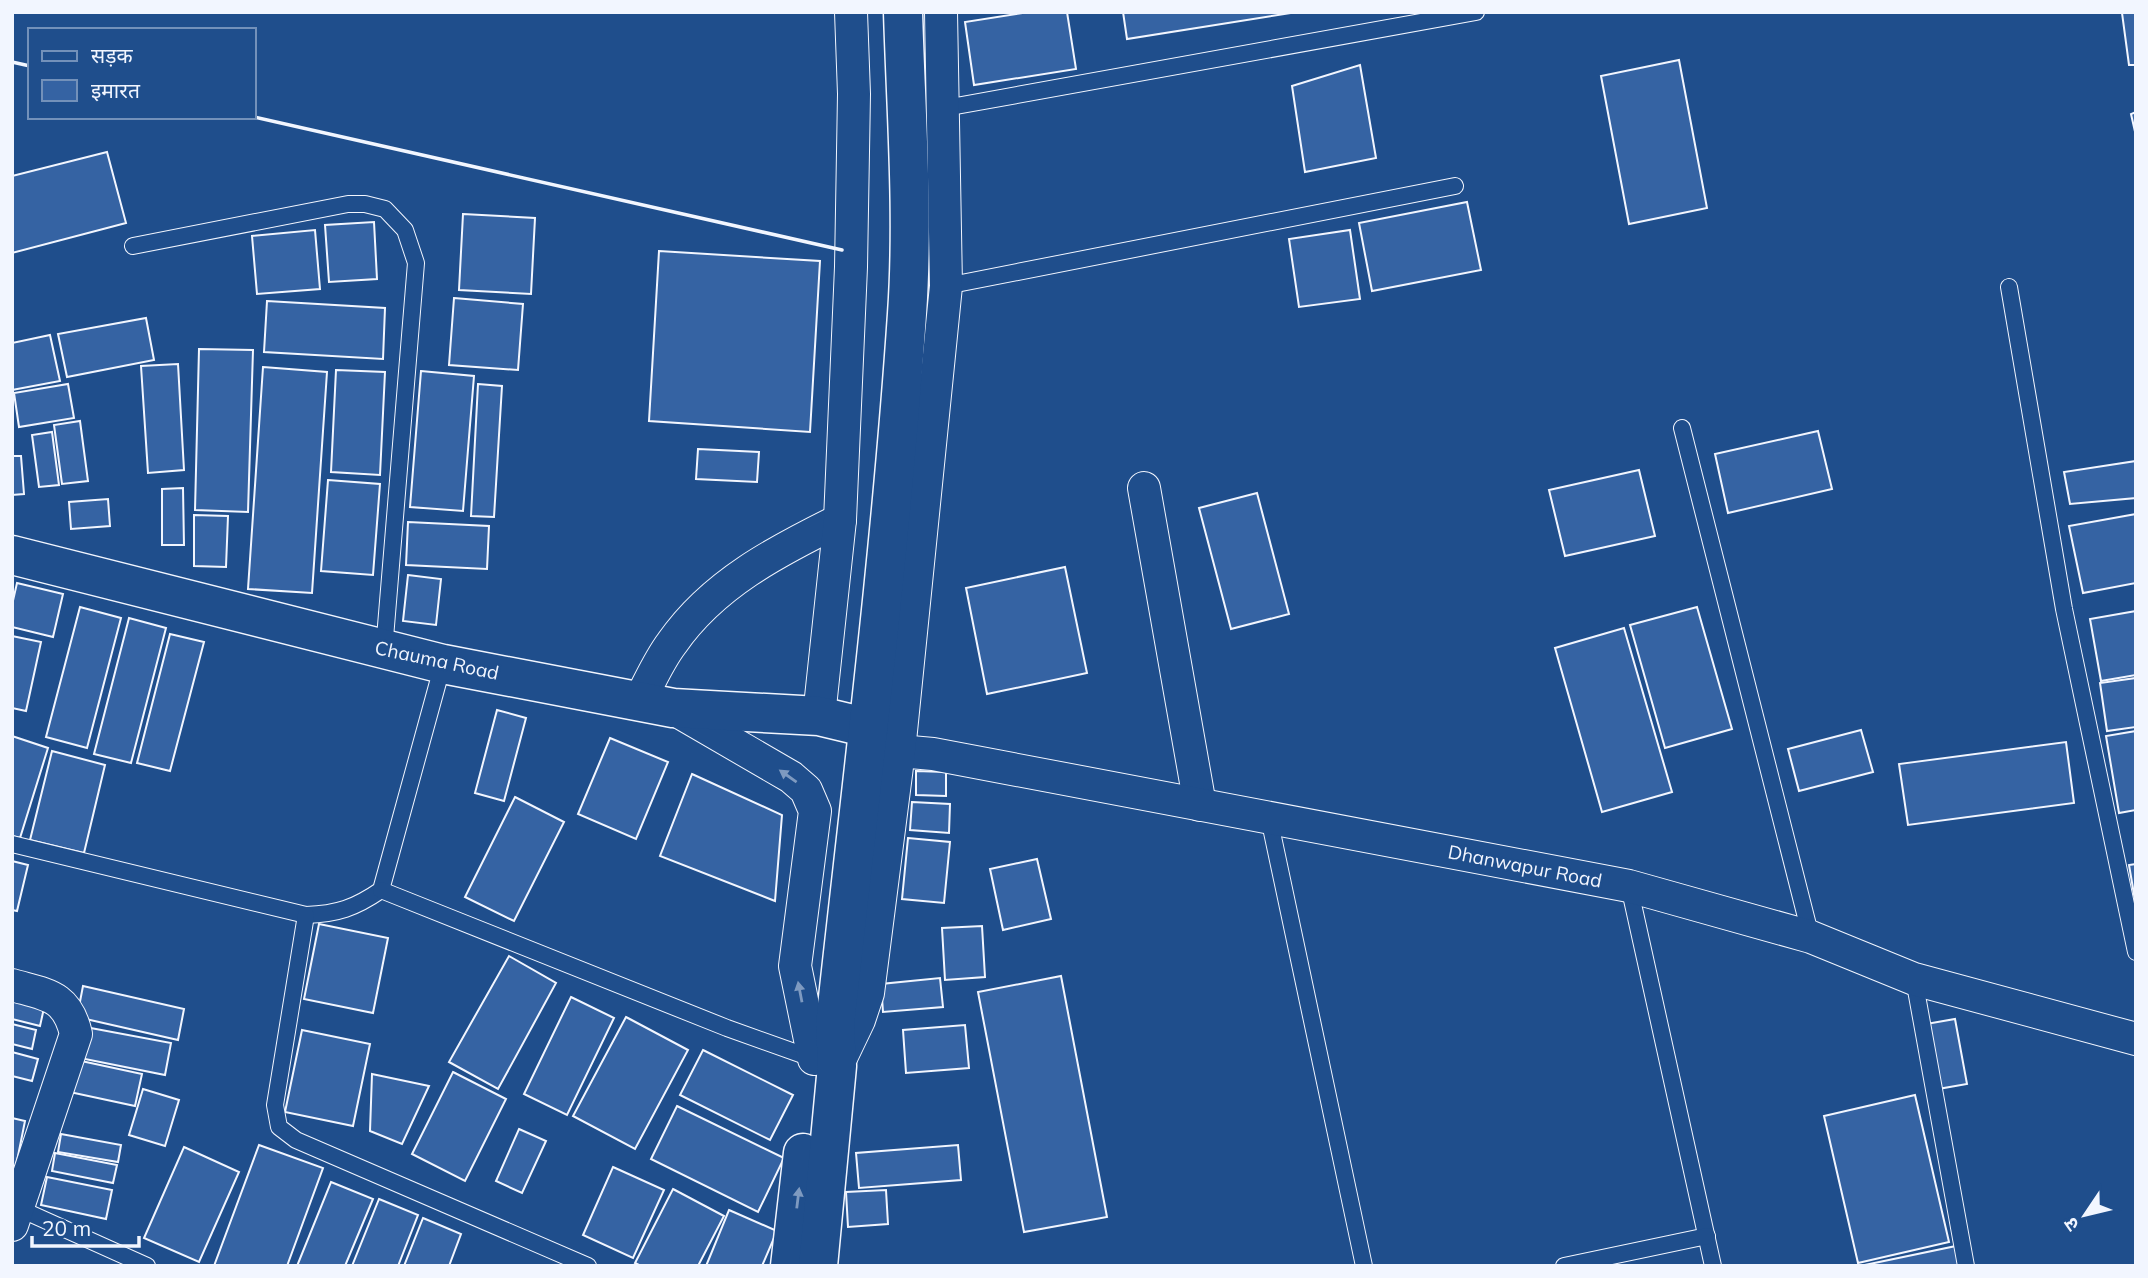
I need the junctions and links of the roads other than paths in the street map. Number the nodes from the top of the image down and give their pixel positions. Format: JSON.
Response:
{"nodes":[{"id":1,"x":851,"y":12,"type":"edge"},
{"id":2,"x":903,"y":12,"type":"edge"},
{"id":3,"x":941,"y":12,"type":"edge"},
{"id":4,"x":1476,"y":12,"type":"edge"},
{"id":5,"x":945,"y":108,"type":"junction"},
{"id":6,"x":1455,"y":186,"type":"dead end"},
{"id":7,"x":132,"y":246,"type":"dead end"},
{"id":8,"x":946,"y":286,"type":"junction"},
{"id":9,"x":2009,"y":287,"type":"dead end"},
{"id":10,"x":1682,"y":429,"type":"dead end"},
{"id":11,"x":1144,"y":488,"type":"dead end"},
{"id":12,"x":840,"y":520,"type":"junction"},
{"id":13,"x":12,"y":555,"type":"edge"},
{"id":14,"x":384,"y":650,"type":"junction"},
{"id":15,"x":443,"y":664,"type":"junction"},
{"id":16,"x":657,"y":704,"type":"junction"},
{"id":17,"x":819,"y":716,"type":"junction"},
{"id":18,"x":869,"y":728,"type":"junction"},
{"id":19,"x":899,"y":751,"type":"junction"},
{"id":20,"x":1200,"y":805,"type":"junction"},
{"id":21,"x":1269,"y":818,"type":"junction"},
{"id":22,"x":12,"y":844,"type":"edge"},
{"id":23,"x":1629,"y":886,"type":"junction"},
{"id":24,"x":381,"y":890,"type":"junction"},
{"id":25,"x":306,"y":915,"type":"junction"},
{"id":26,"x":1811,"y":937,"type":"junction"},
{"id":27,"x":2136,"y":952,"type":"edge"},
{"id":28,"x":1914,"y":979,"type":"junction"},
{"id":29,"x":12,"y":985,"type":"edge"},
{"id":30,"x":2136,"y":1039,"type":"edge"},
{"id":31,"x":828,"y":1053,"type":"junction"},
{"id":32,"x":15,"y":1217,"type":"edge"},
{"id":33,"x":1707,"y":1236,"type":"junction"},
{"id":34,"x":147,"y":1266,"type":"edge"},
{"id":35,"x":588,"y":1266,"type":"edge"},
{"id":36,"x":790,"y":1266,"type":"edge"},
{"id":37,"x":818,"y":1266,"type":"edge"},
{"id":38,"x":1364,"y":1266,"type":"edge"},
{"id":39,"x":1564,"y":1266,"type":"edge"},
{"id":40,"x":1713,"y":1266,"type":"edge"},
{"id":41,"x":1966,"y":1266,"type":"edge"}],
"edges":[{"from":1,"to":12,"type":"street"},
{"from":2,"to":18,"type":"street"},
{"from":3,"to":5,"type":"street"},
{"from":4,"to":5,"type":"lane"},
{"from":5,"to":8,"type":"street"},
{"from":6,"to":8,"type":"lane"},
{"from":7,"to":14,"type":"lane"},
{"from":8,"to":19,"type":"street"},
{"from":9,"to":27,"type":"lane"},
{"from":10,"to":26,"type":"lane"},
{"from":11,"to":20,"type":"street"},
{"from":12,"to":16,"type":"street"},
{"from":12,"to":17,"type":"street"},
{"from":13,"to":14,"type":"street","name":"Chauma Road"},
{"from":14,"to":15,"type":"street","name":"Chauma Road"},
{"from":15,"to":16,"type":"street","name":"Chauma Road"},
{"from":15,"to":24,"type":"lane"},
{"from":16,"to":17,"type":"street","name":"Chauma Road"},
{"from":31,"to":16,"type":"street","one_way":true},
{"from":17,"to":18,"type":"street","name":"Chauma Road"},
{"from":18,"to":31,"type":"street"},
{"from":19,"to":20,"type":"street","name":"Dhanwapur Road"},
{"from":19,"to":31,"type":"street"},
{"from":20,"to":21,"type":"street","name":"Dhanwapur Road"},
{"from":21,"to":23,"type":"street","name":"Dhanwapur Road"},
{"from":21,"to":38,"type":"lane"},
{"from":22,"to":25,"type":"lane"},
{"from":23,"to":26,"type":"street","name":"Dhanwapur Road"},
{"from":23,"to":33,"type":"lane"},
{"from":24,"to":25,"type":"lane"},
{"from":24,"to":31,"type":"lane"},
{"from":25,"to":35,"type":"lane"},
{"from":26,"to":28,"type":"street","name":"Dhanwapur Road"},
{"from":28,"to":30,"type":"street","name":"Dhanwapur Road"},
{"from":28,"to":41,"type":"lane"},
{"from":29,"to":32,"type":"street"},
{"from":36,"to":31,"type":"street","one_way":true},
{"from":31,"to":37,"type":"street"},
{"from":32,"to":34,"type":"lane"},
{"from":33,"to":39,"type":"lane"},
{"from":33,"to":40,"type":"lane"}]}
